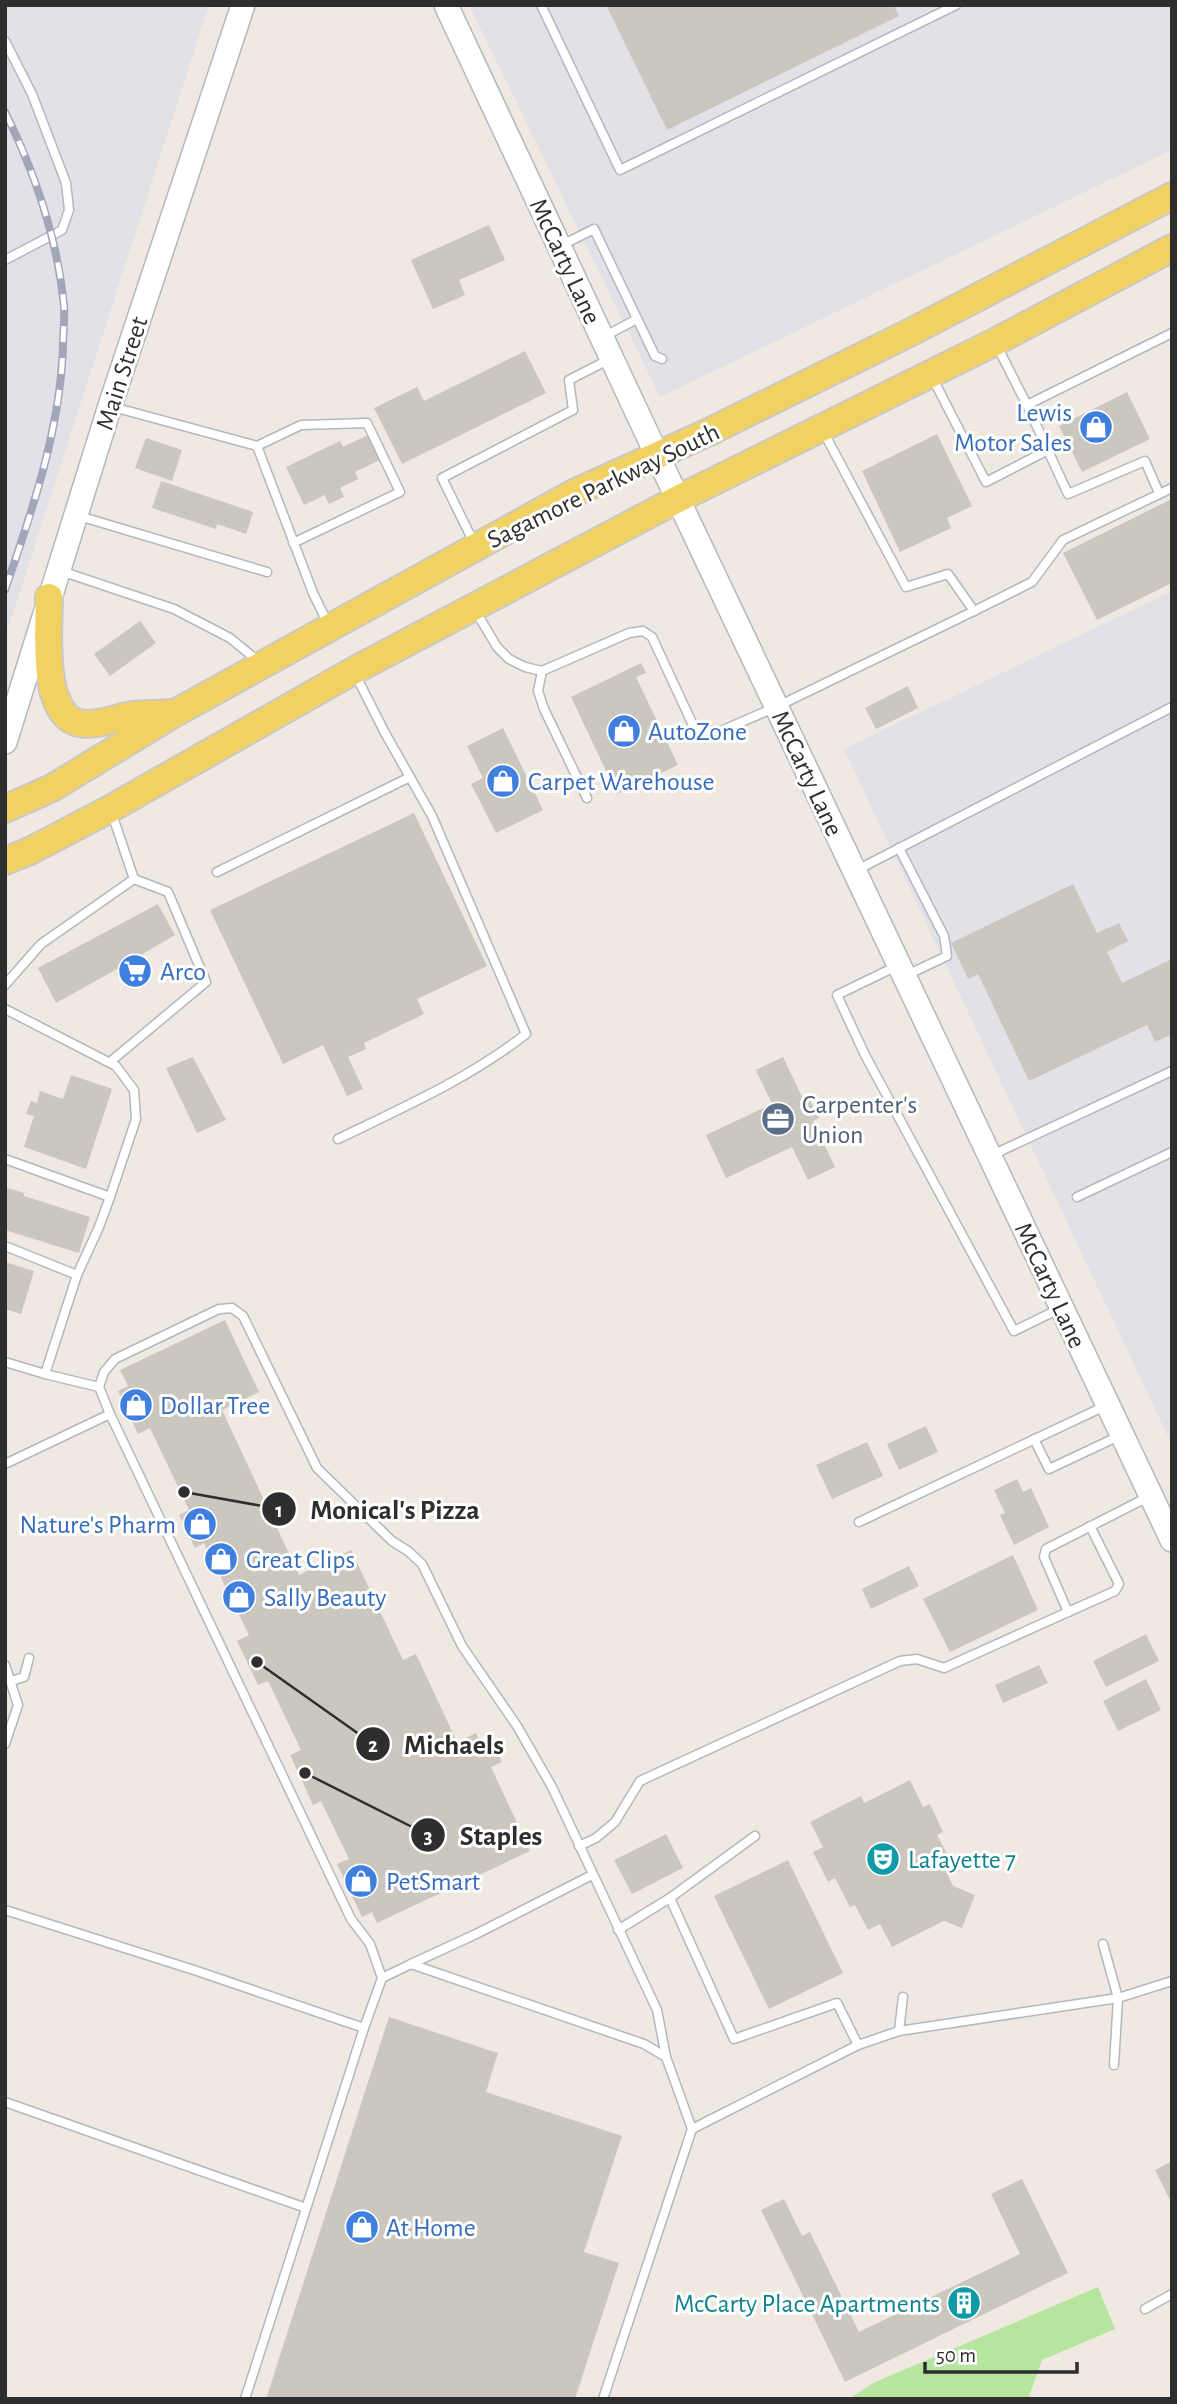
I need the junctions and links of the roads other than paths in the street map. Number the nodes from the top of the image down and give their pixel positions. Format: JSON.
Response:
{"nodes":[{"id":1,"x":243,"y":5,"type":"edge"},
{"id":2,"x":446,"y":5,"type":"edge"},
{"id":3,"x":541,"y":5,"type":"edge"},
{"id":4,"x":956,"y":5,"type":"edge"},
{"id":5,"x":5,"y":41,"type":"edge"},
{"id":6,"x":1172,"y":196,"type":"edge"},
{"id":7,"x":559,"y":247,"type":"junction"},
{"id":8,"x":1171,"y":250,"type":"edge"},
{"id":9,"x":5,"y":260,"type":"edge"},
{"id":10,"x":637,"y":319,"type":"junction"},
{"id":11,"x":1172,"y":333,"type":"edge"},
{"id":12,"x":995,"y":342,"type":"junction"},
{"id":13,"x":607,"y":348,"type":"junction"},
{"id":14,"x":662,"y":359,"type":"dead end"},
{"id":15,"x":931,"y":374,"type":"junction"},
{"id":16,"x":1027,"y":405,"type":"junction"},
{"id":17,"x":110,"y":406,"type":"junction"},
{"id":18,"x":821,"y":428,"type":"junction"},
{"id":19,"x":257,"y":446,"type":"junction"},
{"id":20,"x":1048,"y":450,"type":"junction"},
{"id":21,"x":657,"y":455,"type":"junction"},
{"id":22,"x":1172,"y":488,"type":"edge"},
{"id":23,"x":1159,"y":493,"type":"junction"},
{"id":24,"x":678,"y":499,"type":"junction"},
{"id":25,"x":76,"y":515,"type":"junction"},
{"id":26,"x":293,"y":542,"type":"junction"},
{"id":27,"x":477,"y":547,"type":"junction"},
{"id":28,"x":58,"y":570,"type":"junction"},
{"id":29,"x":267,"y":572,"type":"dead end"},
{"id":30,"x":49,"y":597,"type":"junction"},
{"id":31,"x":473,"y":608,"type":"junction"},
{"id":32,"x":974,"y":611,"type":"junction"},
{"id":33,"x":330,"y":628,"type":"junction"},
{"id":34,"x":263,"y":665,"type":"junction"},
{"id":35,"x":353,"y":671,"type":"junction"},
{"id":36,"x":542,"y":671,"type":"junction"},
{"id":37,"x":776,"y":707,"type":"junction"},
{"id":38,"x":1172,"y":707,"type":"edge"},
{"id":39,"x":175,"y":713,"type":"junction"},
{"id":40,"x":5,"y":742,"type":"edge"},
{"id":41,"x":410,"y":777,"type":"junction"},
{"id":42,"x":587,"y":798,"type":"dead end"},
{"id":43,"x":110,"y":808,"type":"junction"},
{"id":44,"x":5,"y":809,"type":"edge"},
{"id":45,"x":899,"y":848,"type":"junction"},
{"id":46,"x":5,"y":861,"type":"edge"},
{"id":47,"x":854,"y":871,"type":"junction"},
{"id":48,"x":217,"y":872,"type":"dead end"},
{"id":49,"x":134,"y":880,"type":"junction"},
{"id":50,"x":902,"y":971,"type":"junction"},
{"id":51,"x":5,"y":985,"type":"edge"},
{"id":52,"x":5,"y":1009,"type":"edge"},
{"id":53,"x":110,"y":1062,"type":"junction"},
{"id":54,"x":1172,"y":1071,"type":"edge"},
{"id":55,"x":338,"y":1139,"type":"dead end"},
{"id":56,"x":1172,"y":1152,"type":"edge"},
{"id":57,"x":990,"y":1156,"type":"junction"},
{"id":58,"x":5,"y":1159,"type":"edge"},
{"id":59,"x":110,"y":1197,"type":"junction"},
{"id":60,"x":1077,"y":1197,"type":"dead end"},
{"id":61,"x":5,"y":1246,"type":"edge"},
{"id":62,"x":77,"y":1275,"type":"junction"},
{"id":63,"x":1062,"y":1308,"type":"junction"},
{"id":64,"x":5,"y":1362,"type":"edge"},
{"id":65,"x":45,"y":1374,"type":"junction"},
{"id":66,"x":99,"y":1387,"type":"junction"},
{"id":67,"x":1107,"y":1404,"type":"junction"},
{"id":68,"x":110,"y":1414,"type":"junction"},
{"id":69,"x":1122,"y":1434,"type":"junction"},
{"id":70,"x":1034,"y":1439,"type":"junction"},
{"id":71,"x":5,"y":1464,"type":"edge"},
{"id":72,"x":1151,"y":1496,"type":"junction"},
{"id":73,"x":859,"y":1522,"type":"dead end"},
{"id":74,"x":1090,"y":1527,"type":"junction"},
{"id":75,"x":1172,"y":1540,"type":"edge"},
{"id":76,"x":1068,"y":1612,"type":"junction"},
{"id":77,"x":29,"y":1658,"type":"dead end"},
{"id":78,"x":5,"y":1665,"type":"edge"},
{"id":79,"x":11,"y":1681,"type":"junction"},
{"id":80,"x":5,"y":1744,"type":"edge"},
{"id":81,"x":755,"y":1836,"type":"dead end"},
{"id":82,"x":579,"y":1846,"type":"junction"},
{"id":83,"x":592,"y":1875,"type":"junction"},
{"id":84,"x":670,"y":1898,"type":"junction"},
{"id":85,"x":5,"y":1910,"type":"edge"},
{"id":86,"x":618,"y":1930,"type":"junction"},
{"id":87,"x":1103,"y":1944,"type":"dead end"},
{"id":88,"x":411,"y":1964,"type":"junction"},
{"id":89,"x":382,"y":1978,"type":"junction"},
{"id":90,"x":1172,"y":1981,"type":"edge"},
{"id":91,"x":903,"y":1997,"type":"dead end"},
{"id":92,"x":1118,"y":1998,"type":"junction"},
{"id":93,"x":363,"y":2028,"type":"junction"},
{"id":94,"x":899,"y":2031,"type":"junction"},
{"id":95,"x":858,"y":2045,"type":"junction"},
{"id":96,"x":666,"y":2057,"type":"junction"},
{"id":97,"x":1114,"y":2065,"type":"dead end"},
{"id":98,"x":5,"y":2102,"type":"edge"},
{"id":99,"x":692,"y":2129,"type":"junction"},
{"id":100,"x":306,"y":2208,"type":"junction"},
{"id":101,"x":1172,"y":2294,"type":"edge"},
{"id":102,"x":1145,"y":2309,"type":"dead end"},
{"id":103,"x":245,"y":2399,"type":"edge"},
{"id":104,"x":603,"y":2399,"type":"edge"}],
"edges":[{"from":1,"to":17,"type":"main road","name":"Main Street"},
{"from":2,"to":7,"type":"main road","name":"McCarty Lane"},
{"from":3,"to":4,"type":"lane"},
{"from":5,"to":9,"type":"lane"},
{"from":6,"to":21,"type":"main road","name":"Sagamore Parkway South"},
{"from":7,"to":10,"type":"lane"},
{"from":7,"to":13,"type":"main road","name":"McCarty Lane"},
{"from":8,"to":12,"type":"main road","name":"Sagamore Parkway South"},
{"from":10,"to":13,"type":"lane"},
{"from":10,"to":14,"type":"lane"},
{"from":11,"to":16,"type":"lane"},
{"from":12,"to":15,"type":"main road","name":"Sagamore Parkway South"},
{"from":12,"to":16,"type":"lane"},
{"from":13,"to":21,"type":"main road","name":"McCarty Lane"},
{"from":13,"to":27,"type":"lane"},
{"from":15,"to":18,"type":"main road","name":"Sagamore Parkway South"},
{"from":15,"to":20,"type":"lane"},
{"from":16,"to":20,"type":"lane"},
{"from":17,"to":19,"type":"lane"},
{"from":17,"to":25,"type":"main road","name":"Main Street"},
{"from":18,"to":24,"type":"main road","name":"Sagamore Parkway South"},
{"from":18,"to":32,"type":"lane"},
{"from":19,"to":26,"type":"lane"},
{"from":19,"to":26,"type":"lane"},
{"from":20,"to":23,"type":"lane"},
{"from":21,"to":24,"type":"main road","name":"McCarty Lane"},
{"from":21,"to":27,"type":"main road","name":"Sagamore Parkway South"},
{"from":22,"to":23,"type":"lane"},
{"from":23,"to":32,"type":"lane"},
{"from":24,"to":31,"type":"main road","name":"Sagamore Parkway South"},
{"from":24,"to":37,"type":"main road","name":"McCarty Lane"},
{"from":25,"to":28,"type":"main road","name":"Main Street"},
{"from":25,"to":29,"type":"lane"},
{"from":26,"to":33,"type":"lane"},
{"from":27,"to":33,"type":"main road","name":"Sagamore Parkway South"},
{"from":28,"to":30,"type":"main road","name":"Main Street"},
{"from":28,"to":34,"type":"lane"},
{"from":30,"to":39,"type":"main road"},
{"from":30,"to":40,"type":"main road","name":"Main Street"},
{"from":31,"to":35,"type":"main road","name":"Sagamore Parkway South"},
{"from":31,"to":36,"type":"lane"},
{"from":32,"to":37,"type":"lane"},
{"from":33,"to":34,"type":"main road","name":"Sagamore Parkway South"},
{"from":34,"to":39,"type":"main road","name":"Sagamore Parkway South"},
{"from":35,"to":41,"type":"lane"},
{"from":35,"to":43,"type":"main road","name":"Sagamore Parkway South"},
{"from":36,"to":37,"type":"lane"},
{"from":36,"to":42,"type":"lane"},
{"from":37,"to":47,"type":"main road","name":"McCarty Lane"},
{"from":38,"to":45,"type":"lane"},
{"from":39,"to":44,"type":"main road","name":"Sagamore Parkway South"},
{"from":41,"to":48,"type":"lane"},
{"from":41,"to":55,"type":"lane"},
{"from":43,"to":46,"type":"main road","name":"Sagamore Parkway South"},
{"from":43,"to":49,"type":"lane"},
{"from":45,"to":47,"type":"lane"},
{"from":45,"to":50,"type":"lane"},
{"from":47,"to":50,"type":"main road","name":"McCarty Lane"},
{"from":49,"to":51,"type":"lane"},
{"from":49,"to":53,"type":"lane"},
{"from":50,"to":57,"type":"main road","name":"McCarty Lane"},
{"from":50,"to":63,"type":"lane"},
{"from":52,"to":53,"type":"lane"},
{"from":53,"to":59,"type":"lane"},
{"from":54,"to":57,"type":"lane"},
{"from":56,"to":60,"type":"lane"},
{"from":57,"to":63,"type":"main road","name":"McCarty Lane"},
{"from":58,"to":59,"type":"lane"},
{"from":59,"to":62,"type":"lane"},
{"from":61,"to":62,"type":"lane"},
{"from":62,"to":65,"type":"lane"},
{"from":63,"to":67,"type":"main road","name":"McCarty Lane"},
{"from":64,"to":65,"type":"lane"},
{"from":65,"to":66,"type":"lane"},
{"from":66,"to":68,"type":"lane"},
{"from":66,"to":82,"type":"lane"},
{"from":67,"to":69,"type":"main road","name":"McCarty Lane"},
{"from":67,"to":70,"type":"lane"},
{"from":68,"to":71,"type":"lane"},
{"from":68,"to":89,"type":"lane"},
{"from":69,"to":70,"type":"lane"},
{"from":69,"to":72,"type":"main road","name":"McCarty Lane"},
{"from":70,"to":73,"type":"lane"},
{"from":72,"to":74,"type":"lane"},
{"from":72,"to":75,"type":"main road","name":"McCarty Lane"},
{"from":74,"to":76,"type":"lane"},
{"from":74,"to":76,"type":"lane"},
{"from":76,"to":82,"type":"lane"},
{"from":77,"to":79,"type":"lane"},
{"from":78,"to":79,"type":"lane"},
{"from":79,"to":80,"type":"lane"},
{"from":81,"to":84,"type":"lane"},
{"from":82,"to":83,"type":"lane"},
{"from":83,"to":86,"type":"lane"},
{"from":83,"to":88,"type":"lane"},
{"from":84,"to":86,"type":"lane"},
{"from":84,"to":95,"type":"lane"},
{"from":85,"to":93,"type":"lane"},
{"from":86,"to":96,"type":"lane"},
{"from":87,"to":92,"type":"lane"},
{"from":88,"to":89,"type":"lane"},
{"from":88,"to":96,"type":"lane"},
{"from":89,"to":93,"type":"lane"},
{"from":90,"to":92,"type":"lane"},
{"from":91,"to":94,"type":"lane"},
{"from":92,"to":94,"type":"lane"},
{"from":92,"to":97,"type":"lane"},
{"from":93,"to":100,"type":"lane"},
{"from":94,"to":95,"type":"lane"},
{"from":95,"to":99,"type":"lane"},
{"from":96,"to":99,"type":"lane"},
{"from":98,"to":100,"type":"lane"},
{"from":99,"to":104,"type":"lane"},
{"from":100,"to":103,"type":"lane"},
{"from":101,"to":102,"type":"lane"}]}
